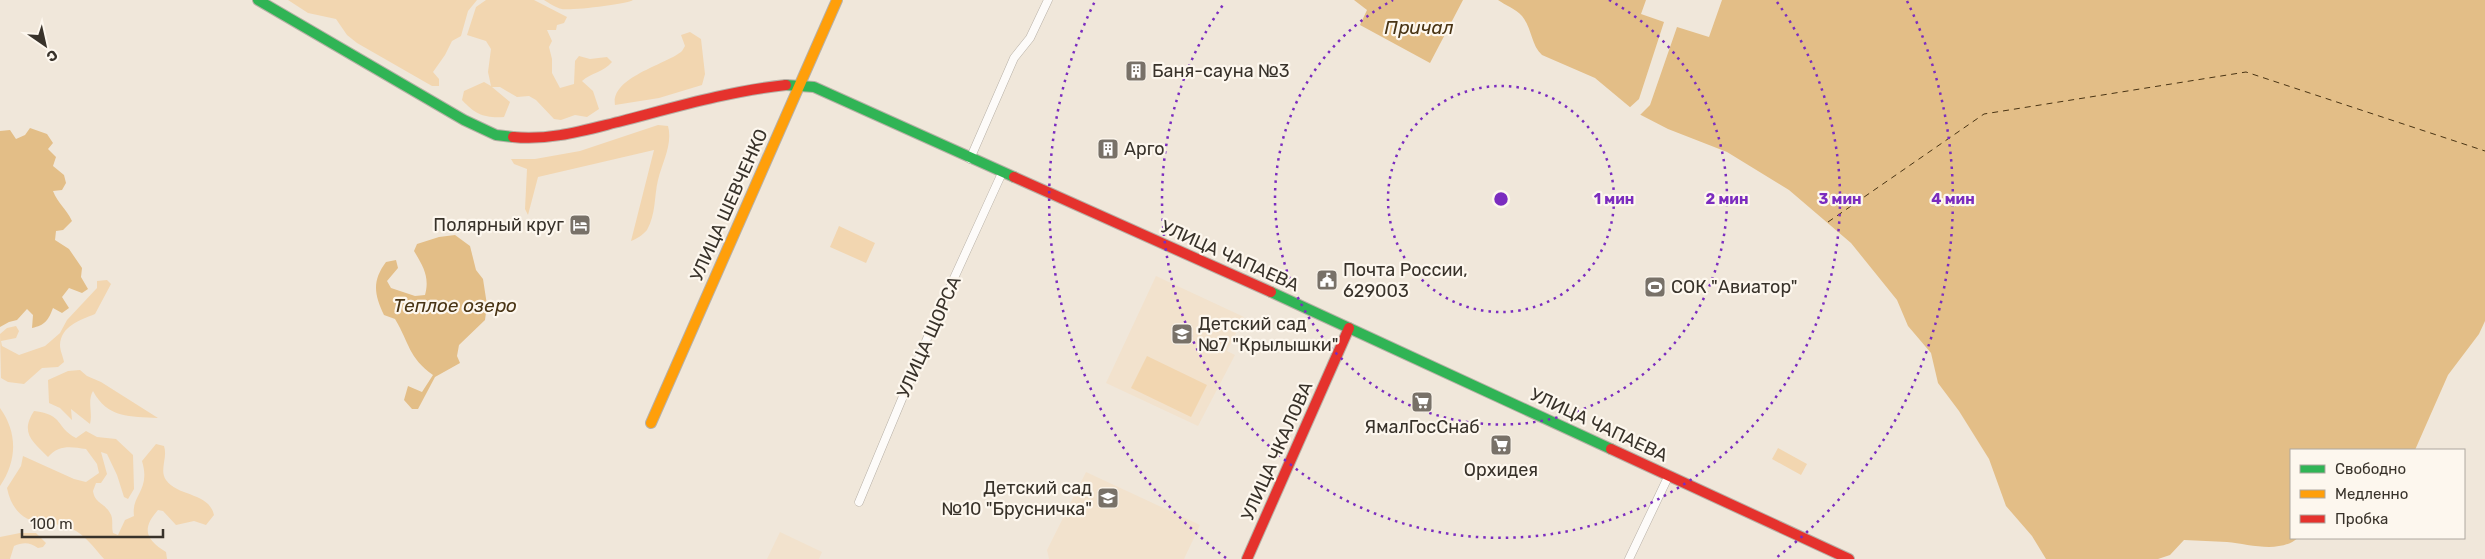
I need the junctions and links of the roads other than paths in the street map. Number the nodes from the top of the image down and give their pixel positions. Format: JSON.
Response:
{"nodes":[{"id":1,"x":258,"y":0,"type":"edge"},
{"id":2,"x":837,"y":0,"type":"edge"},
{"id":3,"x":1048,"y":0,"type":"edge"},
{"id":4,"x":800,"y":85,"type":"junction"},
{"id":5,"x":970,"y":159,"type":"junction"},
{"id":6,"x":1002,"y":173,"type":"junction"},
{"id":7,"x":1349,"y":328,"type":"junction"},
{"id":8,"x":651,"y":423,"type":"dead end"},
{"id":9,"x":1669,"y":475,"type":"junction"},
{"id":10,"x":859,"y":502,"type":"dead end"},
{"id":11,"x":1247,"y":559,"type":"edge"},
{"id":12,"x":1629,"y":559,"type":"edge"},
{"id":13,"x":1848,"y":559,"type":"edge"}],
"edges":[{"from":1,"to":4,"type":"main road","name":"УЛИЦА ЧАПАЕВА"},
{"from":2,"to":4,"type":"main road","name":"УЛИЦА ШЕВЧЕНКО"},
{"from":3,"to":5,"type":"street"},
{"from":4,"to":5,"type":"main road","name":"УЛИЦА ЧАПАЕВА"},
{"from":4,"to":8,"type":"main road","name":"УЛИЦА ШЕВЧЕНКО"},
{"from":5,"to":6,"type":"main road","name":"УЛИЦА ЧАПАЕВА"},
{"from":6,"to":7,"type":"main road","name":"УЛИЦА ЧАПАЕВА"},
{"from":6,"to":10,"type":"street","name":"УЛИЦА ЩОРСА"},
{"from":7,"to":9,"type":"main road","name":"УЛИЦА ЧАПАЕВА"},
{"from":7,"to":11,"type":"main road","name":"УЛИЦА ЧКАЛОВА"},
{"from":9,"to":12,"type":"street"},
{"from":9,"to":13,"type":"main road","name":"УЛИЦА ЧАПАЕВА"}]}
